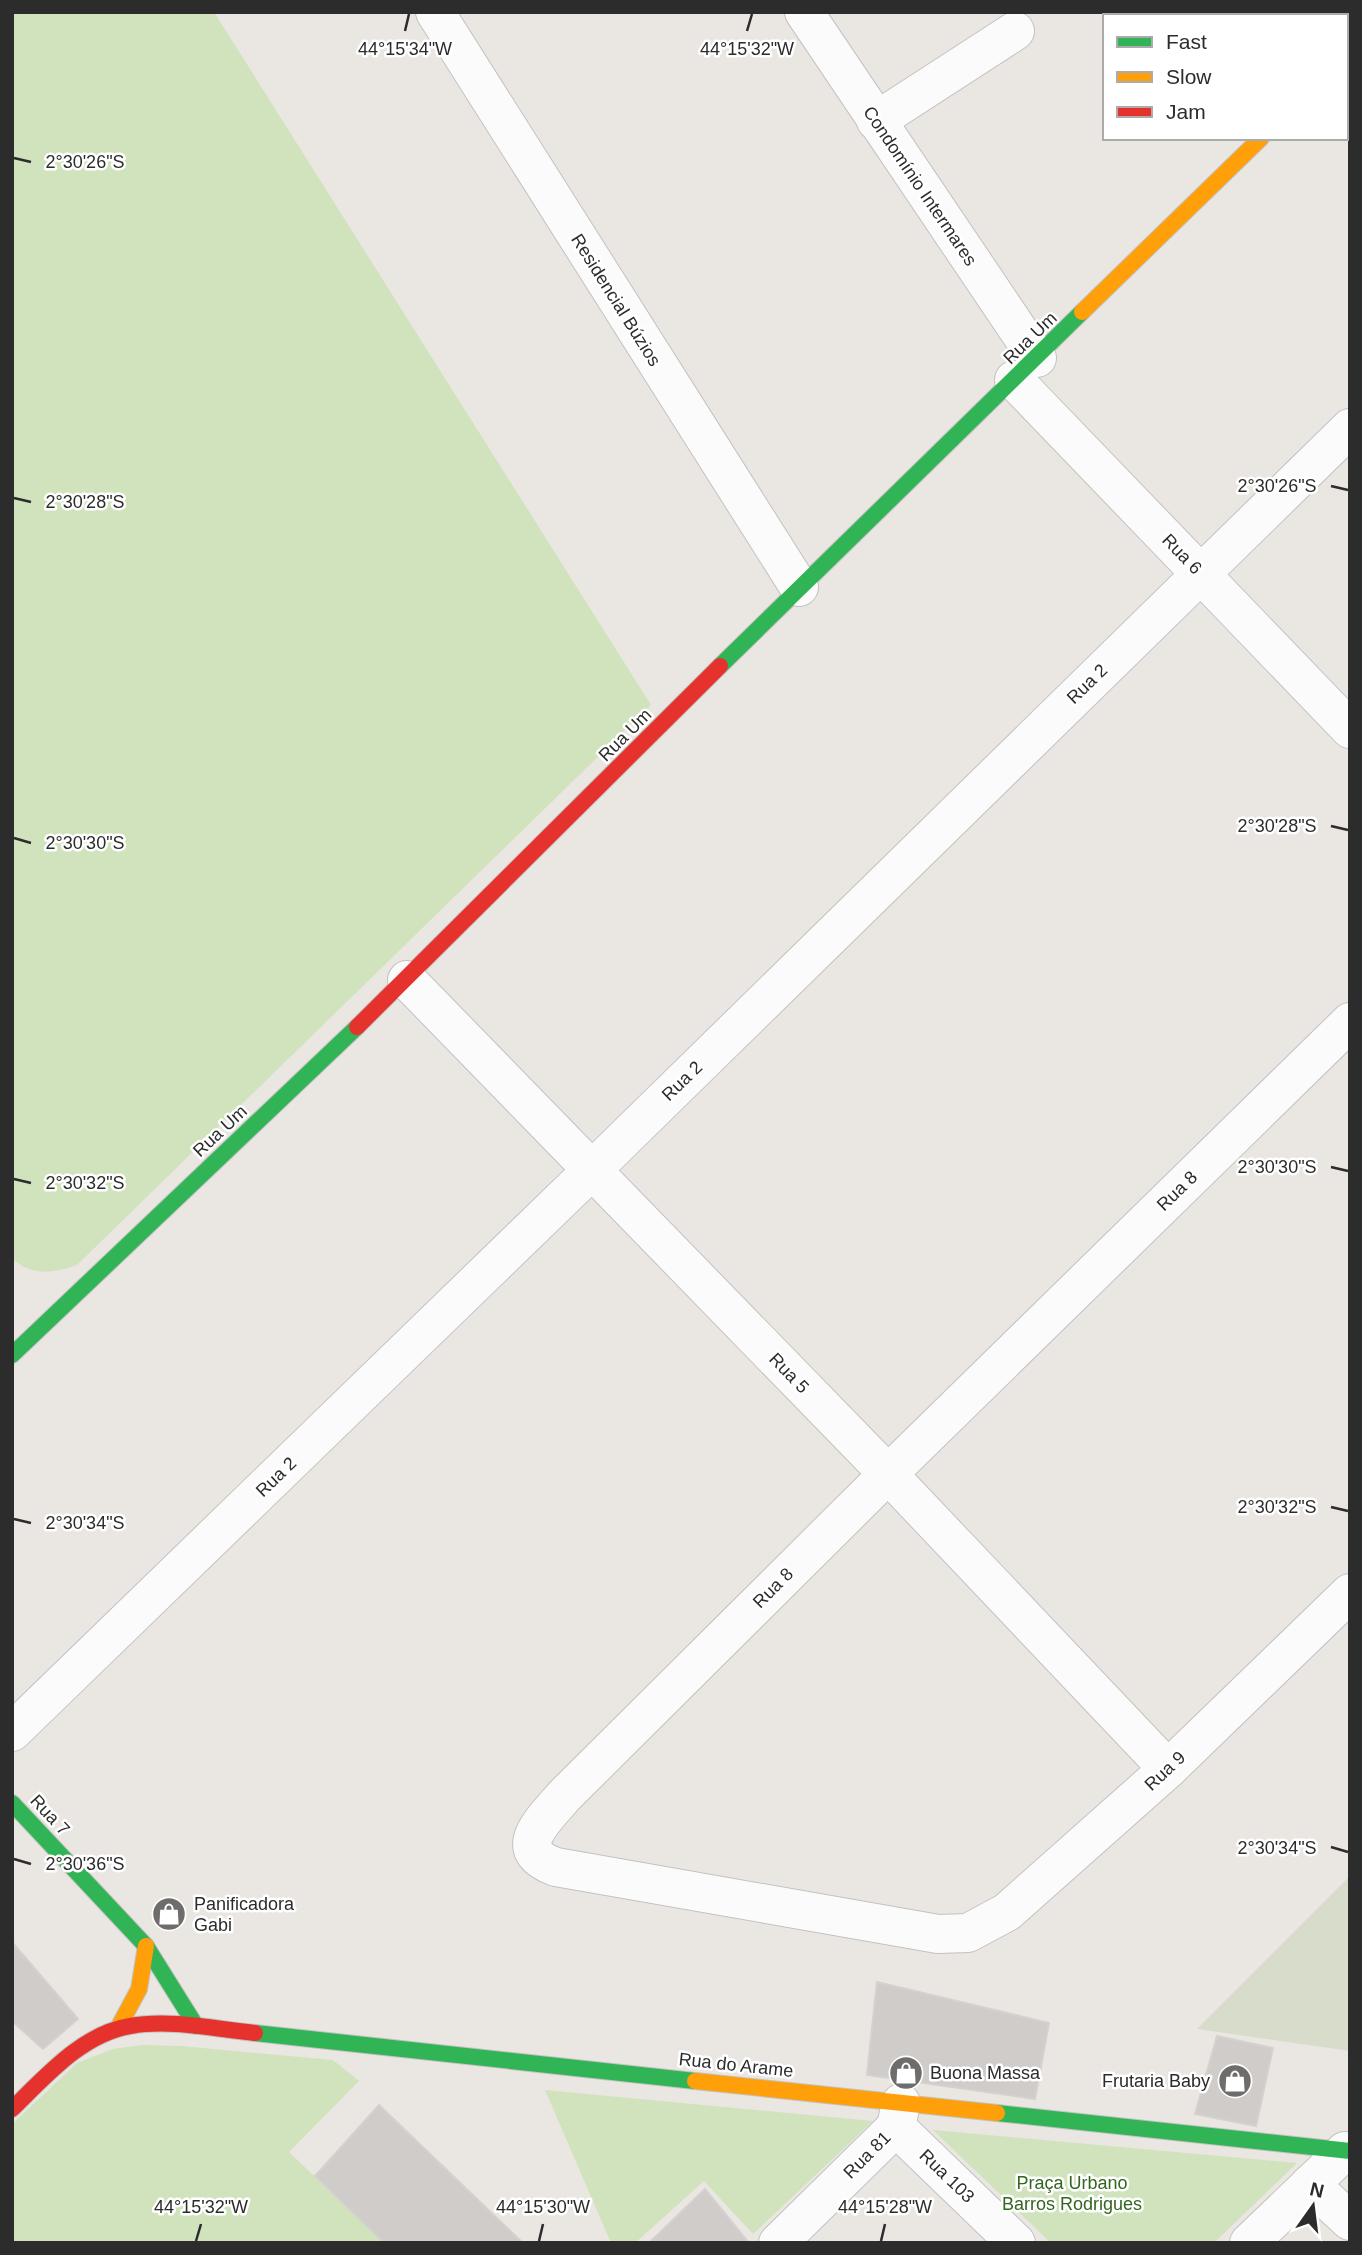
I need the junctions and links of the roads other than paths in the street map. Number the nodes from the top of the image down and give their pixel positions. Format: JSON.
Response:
{"nodes":[{"id":1,"x":435,"y":12,"type":"edge"},
{"id":2,"x":804,"y":12,"type":"edge"},
{"id":3,"x":1015,"y":31,"type":"dead end"},
{"id":4,"x":876,"y":121,"type":"junction"},
{"id":5,"x":1259,"y":140,"type":"edge"},
{"id":6,"x":1025,"y":369,"type":"junction"},
{"id":7,"x":1350,"y":428,"type":"edge"},
{"id":8,"x":1200,"y":573,"type":"junction"},
{"id":9,"x":799,"y":587,"type":"junction"},
{"id":10,"x":1350,"y":729,"type":"edge"},
{"id":11,"x":407,"y":980,"type":"junction"},
{"id":12,"x":1350,"y":1022,"type":"edge"},
{"id":13,"x":592,"y":1170,"type":"junction"},
{"id":14,"x":12,"y":1328,"type":"edge"},
{"id":15,"x":16,"y":1350,"type":"edge"},
{"id":16,"x":888,"y":1474,"type":"junction"},
{"id":17,"x":1350,"y":1594,"type":"edge"},
{"id":18,"x":12,"y":1732,"type":"edge"},
{"id":19,"x":1168,"y":1769,"type":"junction"},
{"id":20,"x":12,"y":1803,"type":"edge"},
{"id":21,"x":968,"y":1933,"type":"joint"},
{"id":22,"x":146,"y":1946,"type":"junction"},
{"id":23,"x":196,"y":2026,"type":"junction"},
{"id":24,"x":118,"y":2028,"type":"junction"},
{"id":25,"x":12,"y":2109,"type":"edge"},
{"id":26,"x":898,"y":2115,"type":"junction"},
{"id":27,"x":1347,"y":2151,"type":"edge"},
{"id":28,"x":1310,"y":2184,"type":"junction"},
{"id":29,"x":1350,"y":2221,"type":"edge"},
{"id":30,"x":778,"y":2243,"type":"edge"},
{"id":31,"x":1016,"y":2243,"type":"edge"},
{"id":32,"x":1250,"y":2243,"type":"edge"}],
"edges":[{"from":1,"to":9,"type":"street","name":"Residencial Búzios"},
{"from":2,"to":4,"type":"street","name":"Condomínio Intermares"},
{"from":3,"to":4,"type":"street"},
{"from":4,"to":6,"type":"street","name":"Condomínio Intermares"},
{"from":5,"to":6,"type":"street","name":"Rua Um"},
{"from":6,"to":8,"type":"street","name":"Rua 6"},
{"from":6,"to":9,"type":"street","name":"Rua Um"},
{"from":7,"to":8,"type":"street","name":"Rua 2"},
{"from":8,"to":10,"type":"street","name":"Rua 6"},
{"from":8,"to":13,"type":"street","name":"Rua 2"},
{"from":9,"to":11,"type":"street","name":"Rua Um"},
{"from":11,"to":13,"type":"street","name":"Rua 5"},
{"from":11,"to":15,"type":"street","name":"Rua Um"},
{"from":12,"to":16,"type":"street","name":"Rua 8"},
{"from":13,"to":16,"type":"street","name":"Rua 5"},
{"from":13,"to":18,"type":"street","name":"Rua 2"},
{"from":14,"to":15,"type":"street"},
{"from":16,"to":19,"type":"street","name":"Rua 5"},
{"from":16,"to":21,"type":"street","name":"Rua 8"},
{"from":17,"to":19,"type":"street","name":"Rua 9"},
{"from":19,"to":21,"type":"street","name":"Rua 9"},
{"from":20,"to":22,"type":"street","name":"Rua 7"},
{"from":22,"to":23,"type":"street","name":"Rua 7"},
{"from":22,"to":24,"type":"street"},
{"from":23,"to":24,"type":"street","name":"Rua do Arame"},
{"from":23,"to":26,"type":"street","name":"Rua do Arame"},
{"from":24,"to":25,"type":"street"},
{"from":26,"to":27,"type":"street","name":"Rua do Arame"},
{"from":26,"to":30,"type":"street","name":"Rua 81"},
{"from":26,"to":31,"type":"street","name":"Rua 103"},
{"from":27,"to":28,"type":"street"},
{"from":28,"to":29,"type":"street"},
{"from":28,"to":32,"type":"street"}]}
